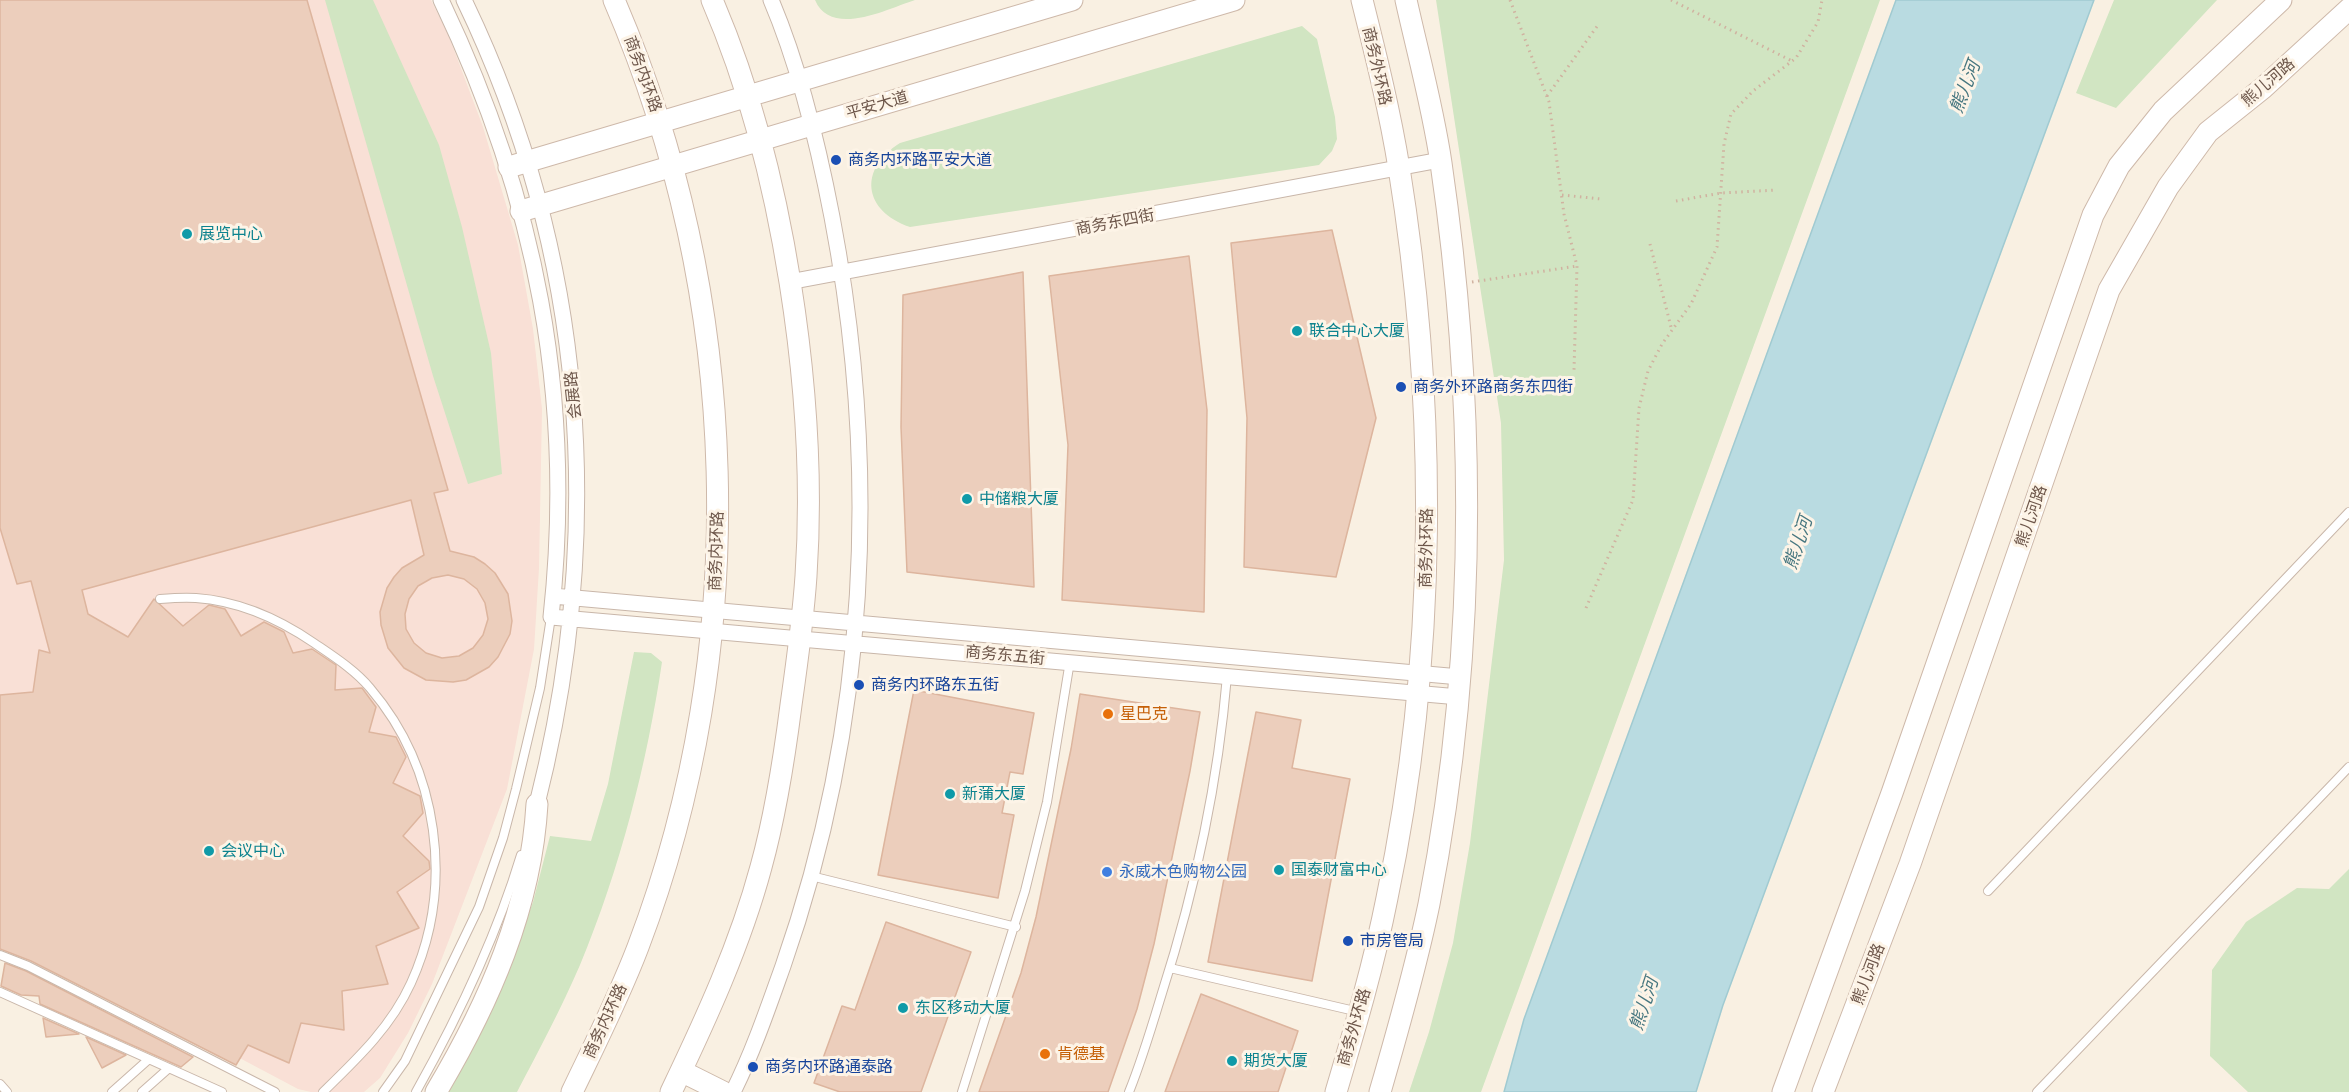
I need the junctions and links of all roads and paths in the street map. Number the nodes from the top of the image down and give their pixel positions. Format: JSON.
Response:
{"nodes":[{"id":1,"x":441,"y":0,"type":"edge"},
{"id":2,"x":464,"y":0,"type":"edge"},
{"id":3,"x":614,"y":0,"type":"edge"},
{"id":4,"x":712,"y":0,"type":"edge"},
{"id":5,"x":771,"y":0,"type":"edge"},
{"id":6,"x":1072,"y":0,"type":"edge"},
{"id":7,"x":1234,"y":0,"type":"edge"},
{"id":8,"x":1362,"y":0,"type":"edge"},
{"id":9,"x":1406,"y":0,"type":"edge"},
{"id":10,"x":1510,"y":0,"type":"edge"},
{"id":11,"x":1671,"y":0,"type":"edge"},
{"id":12,"x":1822,"y":0,"type":"edge"},
{"id":13,"x":2281,"y":0,"type":"edge"},
{"id":14,"x":2349,"y":9,"type":"edge"},
{"id":15,"x":1598,"y":25,"type":"dead end"},
{"id":16,"x":1792,"y":61,"type":"junction"},
{"id":17,"x":798,"y":81,"type":"junction"},
{"id":18,"x":1547,"y":96,"type":"junction"},
{"id":19,"x":747,"y":97,"type":"junction"},
{"id":20,"x":661,"y":122,"type":"junction"},
{"id":21,"x":811,"y":125,"type":"junction"},
{"id":22,"x":759,"y":140,"type":"junction"},
{"id":23,"x":1440,"y":160,"type":"junction"},
{"id":24,"x":518,"y":164,"type":"junction"},
{"id":25,"x":673,"y":166,"type":"junction"},
{"id":26,"x":1399,"y":167,"type":"junction"},
{"id":27,"x":1778,"y":190,"type":"dead end"},
{"id":28,"x":1721,"y":194,"type":"junction"},
{"id":29,"x":1562,"y":195,"type":"junction"},
{"id":30,"x":1601,"y":199,"type":"dead end"},
{"id":31,"x":1676,"y":201,"type":"dead end"},
{"id":32,"x":530,"y":208,"type":"junction"},
{"id":33,"x":1650,"y":244,"type":"dead end"},
{"id":34,"x":1577,"y":266,"type":"junction"},
{"id":35,"x":842,"y":274,"type":"junction"},
{"id":36,"x":789,"y":282,"type":"junction"},
{"id":37,"x":1455,"y":285,"type":"junction"},
{"id":38,"x":1672,"y":331,"type":"junction"},
{"id":39,"x":1574,"y":370,"type":"dead end"},
{"id":40,"x":2349,"y":512,"type":"edge"},
{"id":41,"x":553,"y":596,"type":"junction"},
{"id":42,"x":573,"y":598,"type":"junction"},
{"id":43,"x":160,"y":599,"type":"dead end"},
{"id":44,"x":1586,"y":608,"type":"dead end"},
{"id":45,"x":550,"y":617,"type":"junction"},
{"id":46,"x":571,"y":618,"type":"junction"},
{"id":47,"x":712,"y":620,"type":"junction"},
{"id":48,"x":856,"y":622,"type":"junction"},
{"id":49,"x":801,"y":628,"type":"junction"},
{"id":50,"x":854,"y":642,"type":"junction"},
{"id":51,"x":1070,"y":661,"type":"junction"},
{"id":52,"x":1227,"y":676,"type":"junction"},
{"id":53,"x":1418,"y":683,"type":"junction"},
{"id":54,"x":1460,"y":687,"type":"junction"},
{"id":55,"x":2349,"y":767,"type":"edge"},
{"id":56,"x":537,"y":804,"type":"junction"},
{"id":57,"x":811,"y":876,"type":"junction"},
{"id":58,"x":1988,"y":891,"type":"dead end"},
{"id":59,"x":1016,"y":927,"type":"junction"},
{"id":60,"x":0,"y":955,"type":"edge"},
{"id":61,"x":1170,"y":968,"type":"junction"},
{"id":62,"x":0,"y":992,"type":"edge"},
{"id":63,"x":1359,"y":1012,"type":"junction"},
{"id":64,"x":149,"y":1059,"type":"junction"},
{"id":65,"x":170,"y":1068,"type":"junction"},
{"id":66,"x":0,"y":1084,"type":"edge"},
{"id":67,"x":677,"y":1086,"type":"edge"},
{"id":68,"x":7,"y":1092,"type":"edge"},
{"id":69,"x":112,"y":1092,"type":"edge"},
{"id":70,"x":142,"y":1092,"type":"edge"},
{"id":71,"x":222,"y":1092,"type":"edge"},
{"id":72,"x":275,"y":1092,"type":"edge"},
{"id":73,"x":323,"y":1092,"type":"edge"},
{"id":74,"x":383,"y":1092,"type":"edge"},
{"id":75,"x":416,"y":1092,"type":"edge"},
{"id":76,"x":436,"y":1092,"type":"edge"},
{"id":77,"x":572,"y":1092,"type":"edge"},
{"id":78,"x":723,"y":1092,"type":"edge"},
{"id":79,"x":733,"y":1092,"type":"edge"},
{"id":80,"x":962,"y":1092,"type":"edge"},
{"id":81,"x":1129,"y":1092,"type":"edge"},
{"id":82,"x":1336,"y":1092,"type":"edge"},
{"id":83,"x":1380,"y":1092,"type":"edge"},
{"id":84,"x":1783,"y":1092,"type":"edge"},
{"id":85,"x":1823,"y":1092,"type":"edge"},
{"id":86,"x":2037,"y":1092,"type":"edge"}],
"edges":[{"from":1,"to":24,"type":"street","name":"会展路"},
{"from":2,"to":24,"type":"street","name":"会展路"},
{"from":3,"to":20,"type":"street","name":"商务内环路"},
{"from":4,"to":19,"type":"street"},
{"from":5,"to":17,"type":"street"},
{"from":6,"to":17,"type":"street"},
{"from":7,"to":21,"type":"street","name":"平安大道"},
{"from":8,"to":26,"type":"street","name":"商务外环路"},
{"from":9,"to":23,"type":"street"},
{"from":10,"to":18,"type":"path"},
{"from":11,"to":16,"type":"path"},
{"from":12,"to":16,"type":"path"},
{"from":13,"to":84,"type":"street"},
{"from":14,"to":85,"type":"street","name":"熊儿河路"},
{"from":15,"to":18,"type":"path"},
{"from":16,"to":28,"type":"path"},
{"from":17,"to":19,"type":"street"},
{"from":17,"to":21,"type":"street"},
{"from":18,"to":29,"type":"path"},
{"from":19,"to":20,"type":"street"},
{"from":19,"to":22,"type":"street"},
{"from":20,"to":24,"type":"street"},
{"from":20,"to":25,"type":"street","name":"商务内环路"},
{"from":21,"to":22,"type":"street","name":"平安大道"},
{"from":21,"to":35,"type":"street"},
{"from":22,"to":25,"type":"street","name":"平安大道"},
{"from":22,"to":36,"type":"street"},
{"from":23,"to":26,"type":"street","name":"商务东四街"},
{"from":23,"to":37,"type":"street"},
{"from":24,"to":32,"type":"street","name":"会展路"},
{"from":25,"to":32,"type":"street","name":"平安大道"},
{"from":25,"to":47,"type":"street","name":"商务内环路"},
{"from":26,"to":35,"type":"street","name":"商务东四街"},
{"from":26,"to":53,"type":"street","name":"商务外环路"},
{"from":27,"to":28,"type":"path"},
{"from":28,"to":31,"type":"path"},
{"from":28,"to":38,"type":"path"},
{"from":29,"to":30,"type":"path"},
{"from":29,"to":34,"type":"path"},
{"from":32,"to":41,"type":"street","name":"会展路"},
{"from":32,"to":42,"type":"street","name":"会展路"},
{"from":33,"to":38,"type":"path"},
{"from":34,"to":37,"type":"path"},
{"from":34,"to":39,"type":"path"},
{"from":35,"to":36,"type":"street","name":"商务东四街"},
{"from":35,"to":48,"type":"street"},
{"from":36,"to":49,"type":"street"},
{"from":37,"to":54,"type":"street"},
{"from":38,"to":44,"type":"path"},
{"from":40,"to":58,"type":"lane"},
{"from":41,"to":42,"type":"street","name":"商务东五街"},
{"from":41,"to":45,"type":"street","name":"会展路"},
{"from":42,"to":46,"type":"street","name":"会展路"},
{"from":42,"to":47,"type":"street","name":"商务东五街"},
{"from":43,"to":73,"type":"lane"},
{"from":45,"to":46,"type":"street","name":"商务东五街"},
{"from":45,"to":74,"type":"lane"},
{"from":46,"to":47,"type":"street","name":"商务东五街"},
{"from":46,"to":56,"type":"street","name":"会展路"},
{"from":47,"to":49,"type":"street","name":"商务东五街"},
{"from":47,"to":77,"type":"street","name":"商务内环路"},
{"from":48,"to":49,"type":"street","name":"商务东五街"},
{"from":48,"to":50,"type":"street"},
{"from":48,"to":53,"type":"street","name":"商务东五街"},
{"from":49,"to":50,"type":"street","name":"商务东五街"},
{"from":49,"to":67,"type":"street"},
{"from":50,"to":51,"type":"street","name":"商务东五街"},
{"from":50,"to":57,"type":"street"},
{"from":51,"to":52,"type":"street","name":"商务东五街"},
{"from":51,"to":59,"type":"lane"},
{"from":52,"to":53,"type":"street","name":"商务东五街"},
{"from":52,"to":61,"type":"lane"},
{"from":53,"to":54,"type":"street","name":"商务东五街"},
{"from":53,"to":63,"type":"street","name":"商务外环路"},
{"from":54,"to":83,"type":"street"},
{"from":55,"to":86,"type":"lane"},
{"from":56,"to":75,"type":"lane"},
{"from":56,"to":76,"type":"street"},
{"from":57,"to":59,"type":"lane"},
{"from":57,"to":79,"type":"street"},
{"from":59,"to":80,"type":"lane"},
{"from":60,"to":72,"type":"lane"},
{"from":61,"to":63,"type":"lane"},
{"from":61,"to":81,"type":"lane"},
{"from":62,"to":64,"type":"lane"},
{"from":63,"to":82,"type":"street","name":"商务外环路"},
{"from":64,"to":65,"type":"lane"},
{"from":64,"to":69,"type":"lane"},
{"from":65,"to":70,"type":"lane"},
{"from":65,"to":71,"type":"lane"},
{"from":66,"to":68,"type":"lane"},
{"from":67,"to":78,"type":"street"}]}
